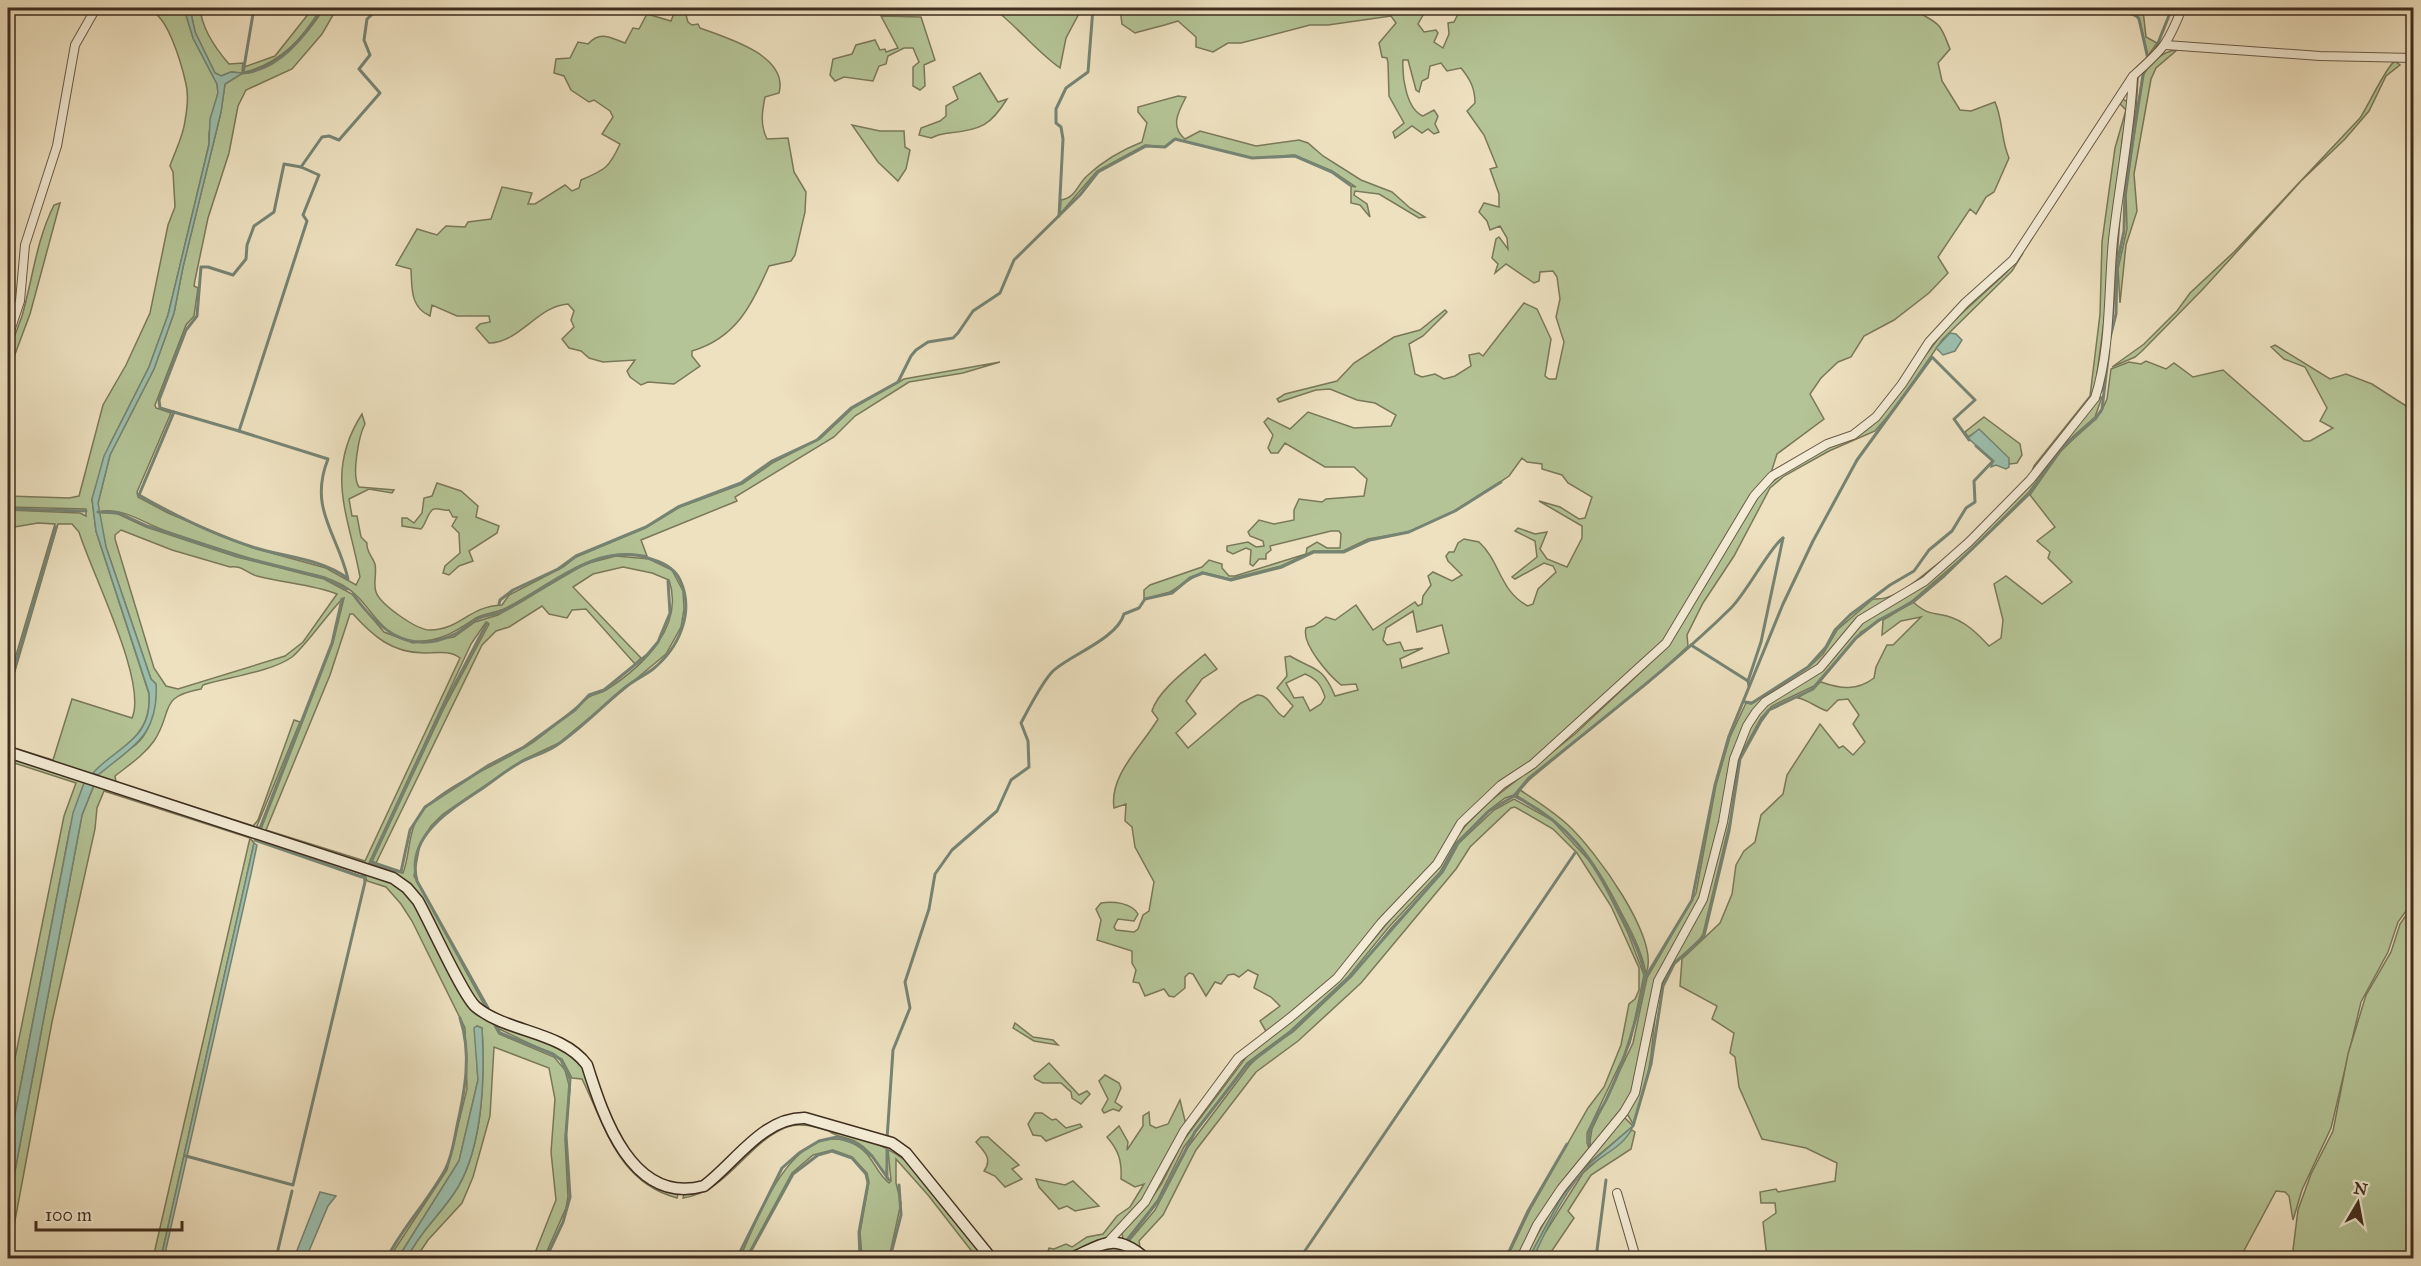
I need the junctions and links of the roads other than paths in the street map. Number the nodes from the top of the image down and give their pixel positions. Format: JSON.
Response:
{"nodes":[{"id":1,"x":96,"y":8,"type":"edge"},
{"id":2,"x":2182,"y":8,"type":"edge"},
{"id":3,"x":2166,"y":45,"type":"junction"},
{"id":4,"x":2414,"y":58,"type":"edge"},
{"id":5,"x":2133,"y":76,"type":"junction"},
{"id":6,"x":8,"y":337,"type":"edge"},
{"id":7,"x":8,"y":752,"type":"edge"},
{"id":8,"x":1617,"y":1193,"type":"dead end"},
{"id":9,"x":1108,"y":1242,"type":"junction"},
{"id":10,"x":992,"y":1258,"type":"edge"},
{"id":11,"x":1072,"y":1258,"type":"edge"},
{"id":12,"x":1145,"y":1258,"type":"edge"},
{"id":13,"x":1521,"y":1258,"type":"edge"},
{"id":14,"x":1636,"y":1258,"type":"edge"}],
"edges":[{"from":1,"to":6,"type":"street"},
{"from":2,"to":3,"type":"street"},
{"from":3,"to":4,"type":"street"},
{"from":3,"to":5,"type":"street"},
{"from":5,"to":9,"type":"street"},
{"from":5,"to":13,"type":"street"},
{"from":7,"to":10,"type":"street"},
{"from":8,"to":14,"type":"street"},
{"from":9,"to":11,"type":"street"},
{"from":9,"to":12,"type":"street"}]}
